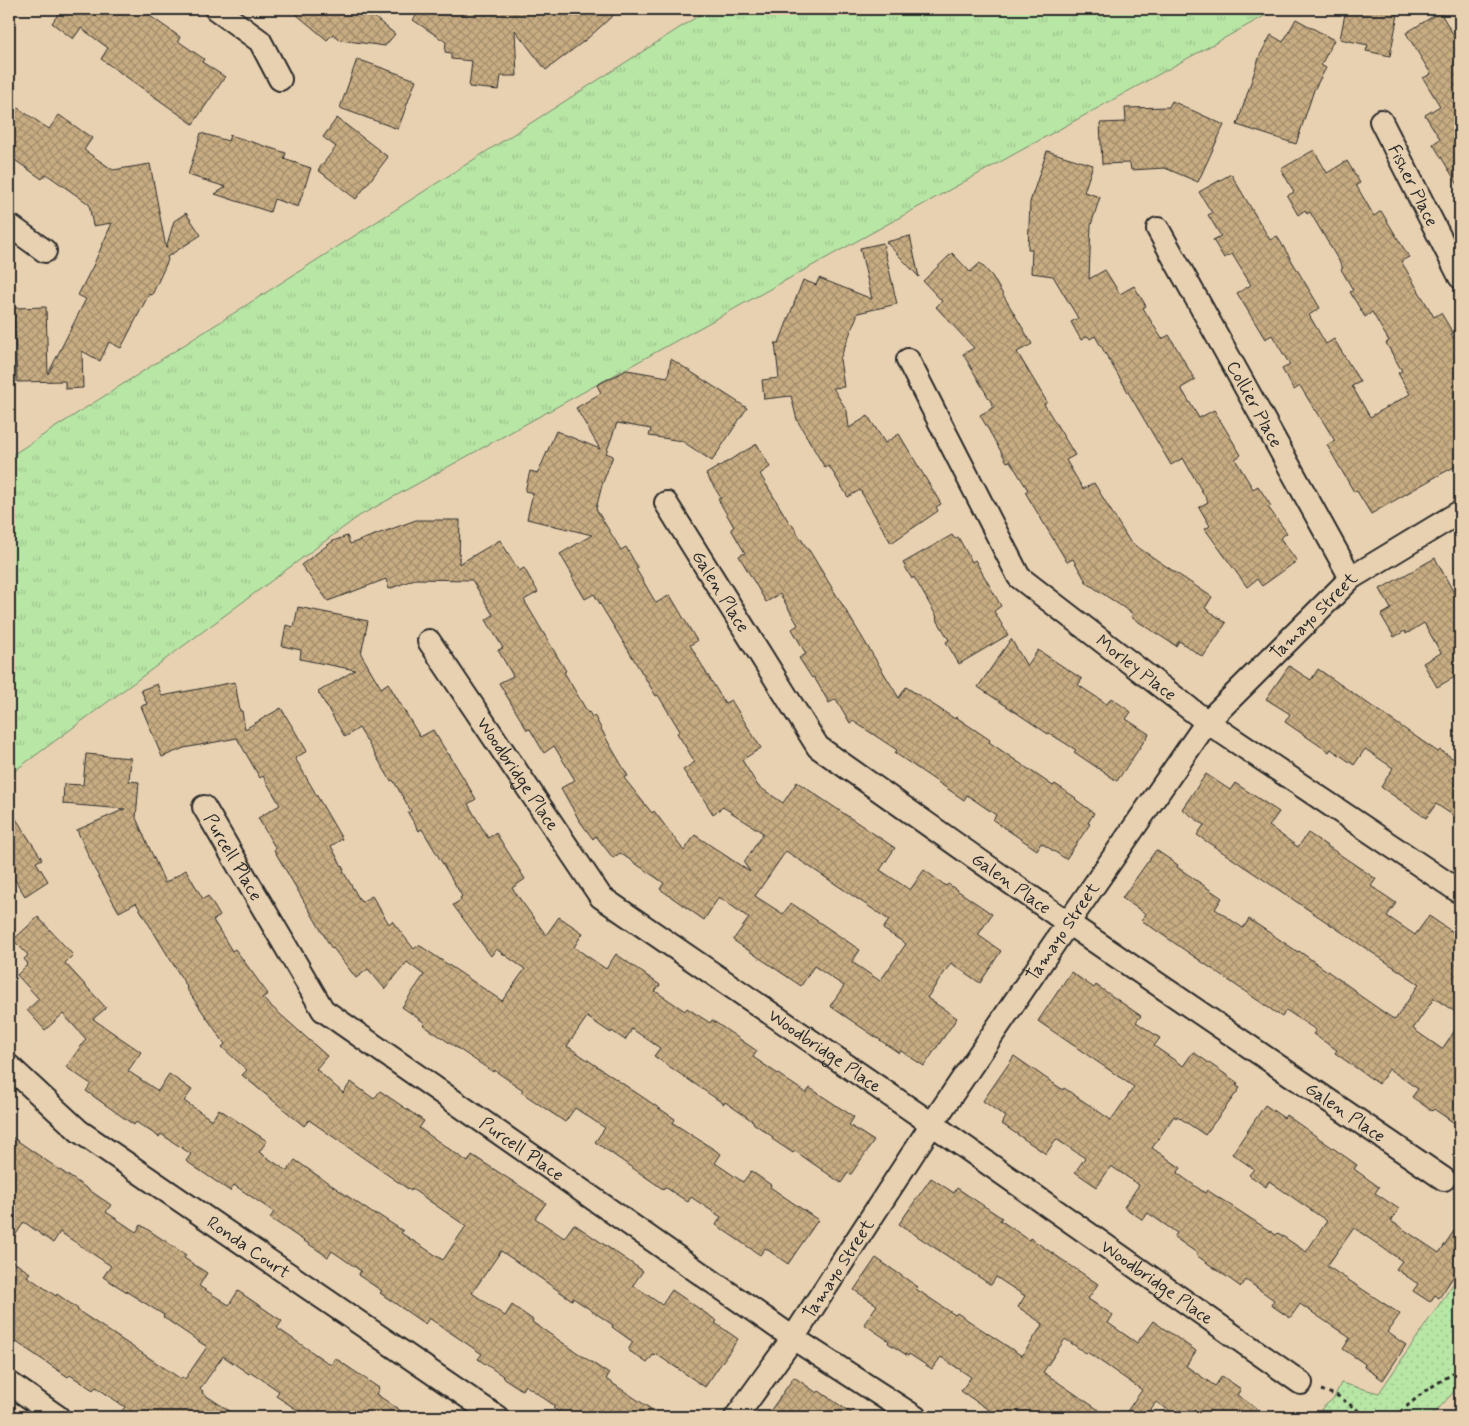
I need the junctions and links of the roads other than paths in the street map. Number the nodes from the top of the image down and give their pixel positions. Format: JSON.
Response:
{"nodes":[{"id":1,"x":216,"y":9,"type":"edge"},
{"id":2,"x":280,"y":79,"type":"dead end"},
{"id":3,"x":1381,"y":121,"type":"dead end"},
{"id":4,"x":9,"y":225,"type":"edge"},
{"id":5,"x":1158,"y":229,"type":"dead end"},
{"id":6,"x":45,"y":252,"type":"dead end"},
{"id":7,"x":1460,"y":276,"type":"edge"},
{"id":8,"x":908,"y":360,"type":"dead end"},
{"id":9,"x":666,"y":503,"type":"dead end"},
{"id":10,"x":1459,"y":515,"type":"edge"},
{"id":11,"x":1351,"y":578,"type":"junction"},
{"id":12,"x":429,"y":641,"type":"dead end"},
{"id":13,"x":1207,"y":722,"type":"junction"},
{"id":14,"x":204,"y":807,"type":"dead end"},
{"id":15,"x":1460,"y":892,"type":"edge"},
{"id":16,"x":1068,"y":922,"type":"junction"},
{"id":17,"x":9,"y":1066,"type":"edge"},
{"id":18,"x":932,"y":1124,"type":"junction"},
{"id":19,"x":1444,"y":1179,"type":"dead end"},
{"id":20,"x":793,"y":1338,"type":"junction"},
{"id":21,"x":9,"y":1383,"type":"edge"},
{"id":22,"x":1301,"y":1383,"type":"road end"},
{"id":23,"x":58,"y":1417,"type":"edge"},
{"id":24,"x":497,"y":1417,"type":"edge"},
{"id":25,"x":736,"y":1417,"type":"edge"},
{"id":26,"x":915,"y":1417,"type":"edge"}],
"edges":[{"from":1,"to":2,"type":"street"},
{"from":3,"to":7,"type":"street","name":"Fisher Place"},
{"from":4,"to":6,"type":"street"},
{"from":5,"to":11,"type":"street","name":"Collier Place"},
{"from":8,"to":13,"type":"street","name":"Morley Place"},
{"from":9,"to":16,"type":"street","name":"Galen Place"},
{"from":10,"to":11,"type":"street","name":"Tamayo Street"},
{"from":11,"to":13,"type":"street","name":"Tamayo Street"},
{"from":12,"to":18,"type":"street","name":"Woodbridge Place"},
{"from":13,"to":15,"type":"street","name":"Morley Place"},
{"from":13,"to":16,"type":"street","name":"Tamayo Street"},
{"from":14,"to":20,"type":"street","name":"Purcell Place"},
{"from":16,"to":18,"type":"street","name":"Tamayo Street"},
{"from":16,"to":19,"type":"street","name":"Galen Place"},
{"from":17,"to":24,"type":"street","name":"Ronda Court"},
{"from":18,"to":20,"type":"street","name":"Tamayo Street"},
{"from":18,"to":22,"type":"street","name":"Woodbridge Place"},
{"from":20,"to":25,"type":"street","name":"Tamayo Street"},
{"from":20,"to":26,"type":"street","name":"Purcell Place"},
{"from":21,"to":23,"type":"street"}]}
